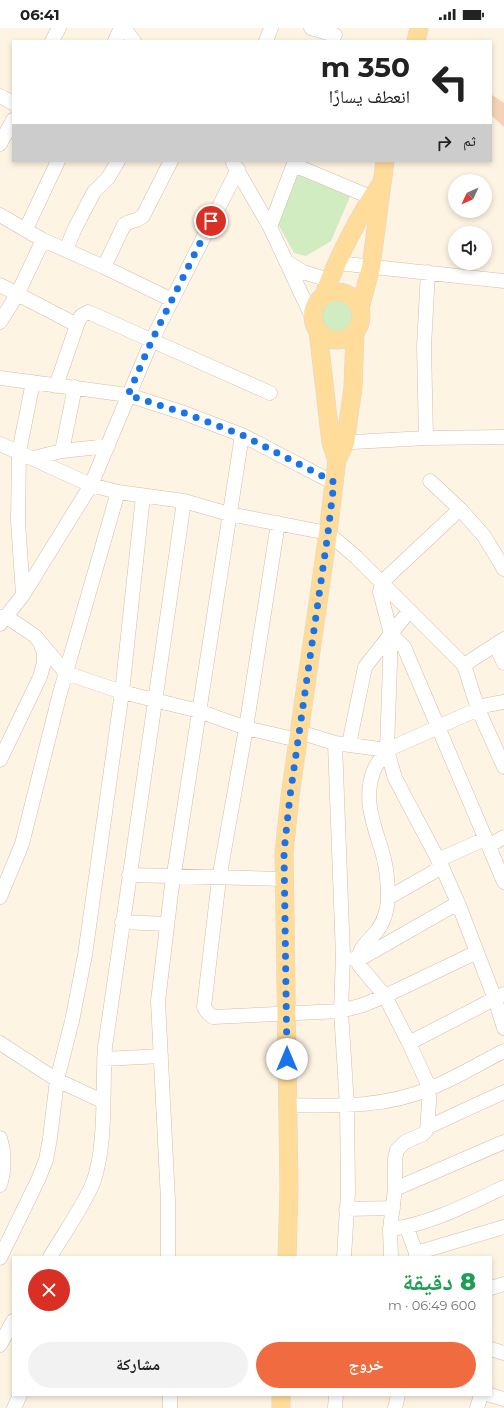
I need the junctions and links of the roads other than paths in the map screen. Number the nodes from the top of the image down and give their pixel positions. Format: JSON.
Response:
{"nodes":[{"id":1,"x":58,"y":28,"type":"edge"},
{"id":2,"x":123,"y":28,"type":"edge"},
{"id":3,"x":272,"y":28,"type":"edge"},
{"id":4,"x":312,"y":28,"type":"edge"},
{"id":5,"x":419,"y":28,"type":"edge"},
{"id":6,"x":336,"y":35,"type":"edge"},
{"id":7,"x":52,"y":40,"type":"edge"},
{"id":8,"x":116,"y":40,"type":"edge"},
{"id":9,"x":133,"y":40,"type":"edge"},
{"id":10,"x":266,"y":40,"type":"edge"},
{"id":11,"x":416,"y":40,"type":"edge"},
{"id":12,"x":0,"y":96,"type":"edge"},
{"id":13,"x":12,"y":102,"type":"edge"},
{"id":14,"x":12,"y":122,"type":"edge"},
{"id":15,"x":0,"y":144,"type":"edge"},
{"id":16,"x":58,"y":162,"type":"edge"},
{"id":17,"x":117,"y":162,"type":"edge"},
{"id":18,"x":170,"y":162,"type":"edge"},
{"id":19,"x":385,"y":162,"type":"edge"},
{"id":20,"x":294,"y":163,"type":"edge"},
{"id":21,"x":235,"y":165,"type":"edge"},
{"id":22,"x":378,"y":194,"type":"junction"},
{"id":23,"x":0,"y":215,"type":"edge"},
{"id":24,"x":270,"y":227,"type":"junction"},
{"id":25,"x":26,"y":229,"type":"junction"},
{"id":26,"x":43,"y":240,"type":"junction"},
{"id":27,"x":66,"y":250,"type":"junction"},
{"id":28,"x":287,"y":262,"type":"junction"},
{"id":29,"x":337,"y":263,"type":"junction"},
{"id":30,"x":104,"y":266,"type":"junction"},
{"id":31,"x":371,"y":266,"type":"junction"},
{"id":32,"x":428,"y":272,"type":"junction"},
{"id":33,"x":504,"y":281,"type":"edge"},
{"id":34,"x":0,"y":285,"type":"edge"},
{"id":35,"x":327,"y":288,"type":"junction"},
{"id":36,"x":17,"y":295,"type":"junction"},
{"id":37,"x":172,"y":300,"type":"junction"},
{"id":38,"x":360,"y":308,"type":"junction"},
{"id":39,"x":0,"y":322,"type":"edge"},
{"id":40,"x":77,"y":325,"type":"junction"},
{"id":41,"x":316,"y":325,"type":"junction"},
{"id":42,"x":355,"y":333,"type":"junction"},
{"id":43,"x":152,"y":340,"type":"junction"},
{"id":44,"x":0,"y":378,"type":"edge"},
{"id":45,"x":34,"y":382,"type":"junction"},
{"id":46,"x":56,"y":386,"type":"junction"},
{"id":47,"x":75,"y":387,"type":"junction"},
{"id":48,"x":270,"y":393,"type":"dead end"},
{"id":49,"x":128,"y":395,"type":"junction"},
{"id":50,"x":242,"y":435,"type":"junction"},
{"id":51,"x":504,"y":437,"type":"edge"},
{"id":52,"x":426,"y":438,"type":"junction"},
{"id":53,"x":338,"y":443,"type":"junction"},
{"id":54,"x":0,"y":445,"type":"edge"},
{"id":55,"x":108,"y":446,"type":"junction"},
{"id":56,"x":62,"y":451,"type":"junction"},
{"id":57,"x":19,"y":452,"type":"junction"},
{"id":58,"x":32,"y":458,"type":"junction"},
{"id":59,"x":430,"y":481,"type":"dead end"},
{"id":60,"x":334,"y":482,"type":"junction"},
{"id":61,"x":91,"y":485,"type":"junction"},
{"id":62,"x":118,"y":492,"type":"junction"},
{"id":63,"x":143,"y":496,"type":"junction"},
{"id":64,"x":184,"y":501,"type":"junction"},
{"id":65,"x":460,"y":509,"type":"junction"},
{"id":66,"x":229,"y":514,"type":"junction"},
{"id":67,"x":278,"y":523,"type":"junction"},
{"id":68,"x":328,"y":533,"type":"junction"},
{"id":69,"x":504,"y":569,"type":"edge"},
{"id":70,"x":382,"y":582,"type":"junction"},
{"id":71,"x":23,"y":596,"type":"junction"},
{"id":72,"x":409,"y":611,"type":"junction"},
{"id":73,"x":2,"y":619,"type":"edge"},
{"id":74,"x":391,"y":634,"type":"junction"},
{"id":75,"x":499,"y":642,"type":"edge"},
{"id":76,"x":40,"y":643,"type":"junction"},
{"id":77,"x":504,"y":663,"type":"edge"},
{"id":78,"x":464,"y":665,"type":"junction"},
{"id":79,"x":66,"y":673,"type":"junction"},
{"id":80,"x":122,"y":692,"type":"junction"},
{"id":81,"x":155,"y":701,"type":"junction"},
{"id":82,"x":504,"y":702,"type":"edge"},
{"id":83,"x":478,"y":709,"type":"junction"},
{"id":84,"x":199,"y":711,"type":"junction"},
{"id":85,"x":246,"y":728,"type":"junction"},
{"id":86,"x":437,"y":728,"type":"junction"},
{"id":87,"x":299,"y":736,"type":"junction"},
{"id":88,"x":342,"y":744,"type":"junction"},
{"id":89,"x":387,"y":750,"type":"junction"},
{"id":90,"x":0,"y":760,"type":"edge"},
{"id":91,"x":504,"y":767,"type":"edge"},
{"id":92,"x":504,"y":837,"type":"edge"},
{"id":93,"x":487,"y":842,"type":"junction"},
{"id":94,"x":440,"y":864,"type":"junction"},
{"id":95,"x":129,"y":875,"type":"junction"},
{"id":96,"x":173,"y":876,"type":"junction"},
{"id":97,"x":219,"y":879,"type":"junction"},
{"id":98,"x":285,"y":879,"type":"junction"},
{"id":99,"x":504,"y":882,"type":"edge"},
{"id":100,"x":0,"y":897,"type":"edge"},
{"id":101,"x":388,"y":898,"type":"junction"},
{"id":102,"x":458,"y":904,"type":"junction"},
{"id":103,"x":122,"y":922,"type":"junction"},
{"id":104,"x":167,"y":924,"type":"junction"},
{"id":105,"x":476,"y":952,"type":"junction"},
{"id":106,"x":343,"y":956,"type":"junction"},
{"id":107,"x":358,"y":960,"type":"junction"},
{"id":108,"x":385,"y":996,"type":"junction"},
{"id":109,"x":500,"y":996,"type":"edge"},
{"id":110,"x":341,"y":1011,"type":"junction"},
{"id":111,"x":287,"y":1012,"type":"junction"},
{"id":112,"x":504,"y":1028,"type":"edge"},
{"id":113,"x":0,"y":1043,"type":"edge"},
{"id":114,"x":409,"y":1043,"type":"junction"},
{"id":115,"x":504,"y":1051,"type":"edge"},
{"id":116,"x":161,"y":1056,"type":"junction"},
{"id":117,"x":104,"y":1059,"type":"junction"},
{"id":118,"x":57,"y":1080,"type":"junction"},
{"id":119,"x":430,"y":1089,"type":"junction"},
{"id":120,"x":504,"y":1092,"type":"edge"},
{"id":121,"x":102,"y":1101,"type":"junction"},
{"id":122,"x":286,"y":1105,"type":"junction"},
{"id":123,"x":347,"y":1106,"type":"junction"},
{"id":124,"x":428,"y":1127,"type":"junction"},
{"id":125,"x":0,"y":1138,"type":"edge"},
{"id":126,"x":504,"y":1142,"type":"edge"},
{"id":127,"x":0,"y":1185,"type":"edge"},
{"id":128,"x":504,"y":1187,"type":"edge"},
{"id":129,"x":395,"y":1189,"type":"junction"},
{"id":130,"x":393,"y":1208,"type":"junction"},
{"id":131,"x":346,"y":1209,"type":"junction"},
{"id":132,"x":504,"y":1227,"type":"edge"},
{"id":133,"x":408,"y":1228,"type":"junction"},
{"id":134,"x":390,"y":1229,"type":"junction"},
{"id":135,"x":416,"y":1255,"type":"edge"},
{"id":136,"x":51,"y":1256,"type":"edge"},
{"id":137,"x":168,"y":1256,"type":"edge"},
{"id":138,"x":287,"y":1256,"type":"edge"},
{"id":139,"x":344,"y":1256,"type":"edge"},
{"id":140,"x":391,"y":1256,"type":"edge"},
{"id":141,"x":0,"y":1258,"type":"edge"},
{"id":142,"x":504,"y":1284,"type":"edge"},
{"id":143,"x":492,"y":1288,"type":"edge"},
{"id":144,"x":12,"y":1323,"type":"edge"},
{"id":145,"x":0,"y":1345,"type":"edge"},
{"id":146,"x":20,"y":1396,"type":"edge"},
{"id":147,"x":170,"y":1396,"type":"edge"},
{"id":148,"x":281,"y":1396,"type":"edge"},
{"id":149,"x":336,"y":1396,"type":"edge"},
{"id":150,"x":398,"y":1396,"type":"edge"},
{"id":151,"x":481,"y":1396,"type":"edge"},
{"id":152,"x":492,"y":1396,"type":"edge"},
{"id":153,"x":504,"y":1399,"type":"edge"},
{"id":154,"x":14,"y":1408,"type":"edge"},
{"id":155,"x":170,"y":1408,"type":"edge"},
{"id":156,"x":280,"y":1408,"type":"edge"},
{"id":157,"x":335,"y":1408,"type":"edge"},
{"id":158,"x":396,"y":1408,"type":"edge"},
{"id":159,"x":477,"y":1408,"type":"edge"}],
"edges":[{"from":1,"to":7,"type":"street"},
{"from":2,"to":8,"type":"street"},
{"from":2,"to":9,"type":"street"},
{"from":3,"to":10,"type":"street"},
{"from":4,"to":6,"type":"street"},
{"from":5,"to":11,"type":"main road"},
{"from":12,"to":13,"type":"street"},
{"from":14,"to":15,"type":"street"},
{"from":16,"to":25,"type":"street"},
{"from":17,"to":27,"type":"street"},
{"from":18,"to":30,"type":"street"},
{"from":19,"to":22,"type":"main road"},
{"from":20,"to":22,"type":"street"},
{"from":20,"to":24,"type":"street"},
{"from":21,"to":24,"type":"street"},
{"from":21,"to":37,"type":"street"},
{"from":22,"to":29,"type":"main road"},
{"from":22,"to":31,"type":"main road"},
{"from":23,"to":25,"type":"street"},
{"from":24,"to":28,"type":"street"},
{"from":25,"to":26,"type":"street"},
{"from":26,"to":27,"type":"street"},
{"from":26,"to":36,"type":"street"},
{"from":27,"to":30,"type":"street"},
{"from":28,"to":35,"type":"street"},
{"from":28,"to":41,"type":"street"},
{"from":29,"to":31,"type":"street"},
{"from":29,"to":35,"type":"main road"},
{"from":30,"to":37,"type":"street"},
{"from":31,"to":32,"type":"street"},
{"from":31,"to":38,"type":"main road"},
{"from":32,"to":33,"type":"street"},
{"from":32,"to":52,"type":"street"},
{"from":34,"to":36,"type":"street"},
{"from":35,"to":38,"type":"main road"},
{"from":35,"to":41,"type":"main road"},
{"from":36,"to":39,"type":"street"},
{"from":36,"to":40,"type":"street"},
{"from":37,"to":43,"type":"street"},
{"from":38,"to":42,"type":"main road"},
{"from":40,"to":43,"type":"street"},
{"from":40,"to":46,"type":"street"},
{"from":41,"to":42,"type":"main road"},
{"from":41,"to":53,"type":"main road"},
{"from":42,"to":53,"type":"main road"},
{"from":43,"to":48,"type":"street"},
{"from":43,"to":49,"type":"street"},
{"from":44,"to":45,"type":"street"},
{"from":45,"to":46,"type":"street"},
{"from":45,"to":57,"type":"street"},
{"from":46,"to":47,"type":"street"},
{"from":47,"to":49,"type":"street"},
{"from":47,"to":56,"type":"street"},
{"from":49,"to":50,"type":"street"},
{"from":49,"to":55,"type":"street"},
{"from":50,"to":60,"type":"street"},
{"from":50,"to":66,"type":"street"},
{"from":51,"to":52,"type":"street"},
{"from":52,"to":53,"type":"street"},
{"from":53,"to":60,"type":"main road"},
{"from":54,"to":57,"type":"street"},
{"from":55,"to":56,"type":"street"},
{"from":55,"to":61,"type":"street"},
{"from":56,"to":58,"type":"street"},
{"from":57,"to":58,"type":"street"},
{"from":57,"to":71,"type":"street"},
{"from":58,"to":61,"type":"street"},
{"from":59,"to":65,"type":"street"},
{"from":60,"to":68,"type":"main road"},
{"from":61,"to":62,"type":"street"},
{"from":61,"to":71,"type":"street"},
{"from":62,"to":63,"type":"street"},
{"from":62,"to":79,"type":"street"},
{"from":63,"to":64,"type":"street"},
{"from":63,"to":80,"type":"street"},
{"from":64,"to":66,"type":"street"},
{"from":64,"to":81,"type":"street"},
{"from":65,"to":69,"type":"street"},
{"from":65,"to":70,"type":"street"},
{"from":66,"to":67,"type":"street"},
{"from":66,"to":84,"type":"street"},
{"from":67,"to":68,"type":"street"},
{"from":67,"to":85,"type":"street"},
{"from":68,"to":70,"type":"street"},
{"from":68,"to":87,"type":"main road"},
{"from":70,"to":72,"type":"street"},
{"from":70,"to":74,"type":"street"},
{"from":71,"to":73,"type":"street"},
{"from":72,"to":74,"type":"street"},
{"from":72,"to":78,"type":"street"},
{"from":73,"to":76,"type":"street"},
{"from":74,"to":86,"type":"street"},
{"from":74,"to":88,"type":"street"},
{"from":74,"to":89,"type":"street"},
{"from":75,"to":77,"type":"street"},
{"from":75,"to":78,"type":"street"},
{"from":76,"to":79,"type":"street"},
{"from":76,"to":90,"type":"street"},
{"from":78,"to":83,"type":"street"},
{"from":79,"to":80,"type":"street"},
{"from":79,"to":100,"type":"street"},
{"from":80,"to":81,"type":"street"},
{"from":80,"to":118,"type":"street"},
{"from":81,"to":84,"type":"street"},
{"from":81,"to":95,"type":"street"},
{"from":82,"to":83,"type":"street"},
{"from":83,"to":86,"type":"street"},
{"from":83,"to":91,"type":"street"},
{"from":84,"to":85,"type":"street"},
{"from":84,"to":96,"type":"street"},
{"from":85,"to":87,"type":"street"},
{"from":85,"to":97,"type":"street"},
{"from":86,"to":89,"type":"street"},
{"from":86,"to":93,"type":"street"},
{"from":87,"to":88,"type":"street"},
{"from":87,"to":98,"type":"main road"},
{"from":88,"to":89,"type":"street"},
{"from":88,"to":106,"type":"street"},
{"from":89,"to":94,"type":"street"},
{"from":89,"to":101,"type":"street"},
{"from":92,"to":93,"type":"street"},
{"from":93,"to":94,"type":"street"},
{"from":93,"to":99,"type":"street"},
{"from":94,"to":101,"type":"street"},
{"from":94,"to":102,"type":"street"},
{"from":95,"to":96,"type":"street"},
{"from":95,"to":103,"type":"street"},
{"from":96,"to":97,"type":"street"},
{"from":96,"to":104,"type":"street"},
{"from":97,"to":98,"type":"street"},
{"from":97,"to":111,"type":"street"},
{"from":98,"to":111,"type":"main road"},
{"from":101,"to":107,"type":"street"},
{"from":102,"to":105,"type":"street"},
{"from":102,"to":107,"type":"street"},
{"from":103,"to":104,"type":"street"},
{"from":103,"to":117,"type":"street"},
{"from":104,"to":116,"type":"street"},
{"from":105,"to":108,"type":"street"},
{"from":105,"to":109,"type":"street"},
{"from":106,"to":107,"type":"street"},
{"from":106,"to":110,"type":"street"},
{"from":107,"to":108,"type":"street"},
{"from":108,"to":110,"type":"street"},
{"from":108,"to":114,"type":"street"},
{"from":109,"to":112,"type":"street"},
{"from":109,"to":114,"type":"street"},
{"from":110,"to":111,"type":"street"},
{"from":110,"to":123,"type":"street"},
{"from":111,"to":122,"type":"main road"},
{"from":113,"to":118,"type":"street"},
{"from":114,"to":119,"type":"street"},
{"from":115,"to":119,"type":"street"},
{"from":116,"to":117,"type":"street"},
{"from":116,"to":137,"type":"street"},
{"from":117,"to":121,"type":"street"},
{"from":118,"to":121,"type":"street"},
{"from":118,"to":141,"type":"street"},
{"from":119,"to":123,"type":"street"},
{"from":119,"to":124,"type":"street"},
{"from":120,"to":124,"type":"street"},
{"from":121,"to":136,"type":"street"},
{"from":122,"to":123,"type":"street"},
{"from":122,"to":138,"type":"main road"},
{"from":123,"to":131,"type":"street"},
{"from":124,"to":129,"type":"street"},
{"from":125,"to":127,"type":"street"},
{"from":126,"to":129,"type":"street"},
{"from":128,"to":133,"type":"street"},
{"from":129,"to":130,"type":"street"},
{"from":130,"to":131,"type":"street"},
{"from":130,"to":134,"type":"street"},
{"from":131,"to":139,"type":"street"},
{"from":132,"to":135,"type":"street"},
{"from":133,"to":134,"type":"street"},
{"from":133,"to":135,"type":"street"},
{"from":134,"to":140,"type":"street"},
{"from":142,"to":143,"type":"street"},
{"from":144,"to":145,"type":"street"},
{"from":146,"to":154,"type":"street"},
{"from":147,"to":155,"type":"street"},
{"from":148,"to":156,"type":"main road"},
{"from":149,"to":157,"type":"street"},
{"from":150,"to":158,"type":"street"},
{"from":151,"to":159,"type":"street"},
{"from":152,"to":153,"type":"street"}]}
